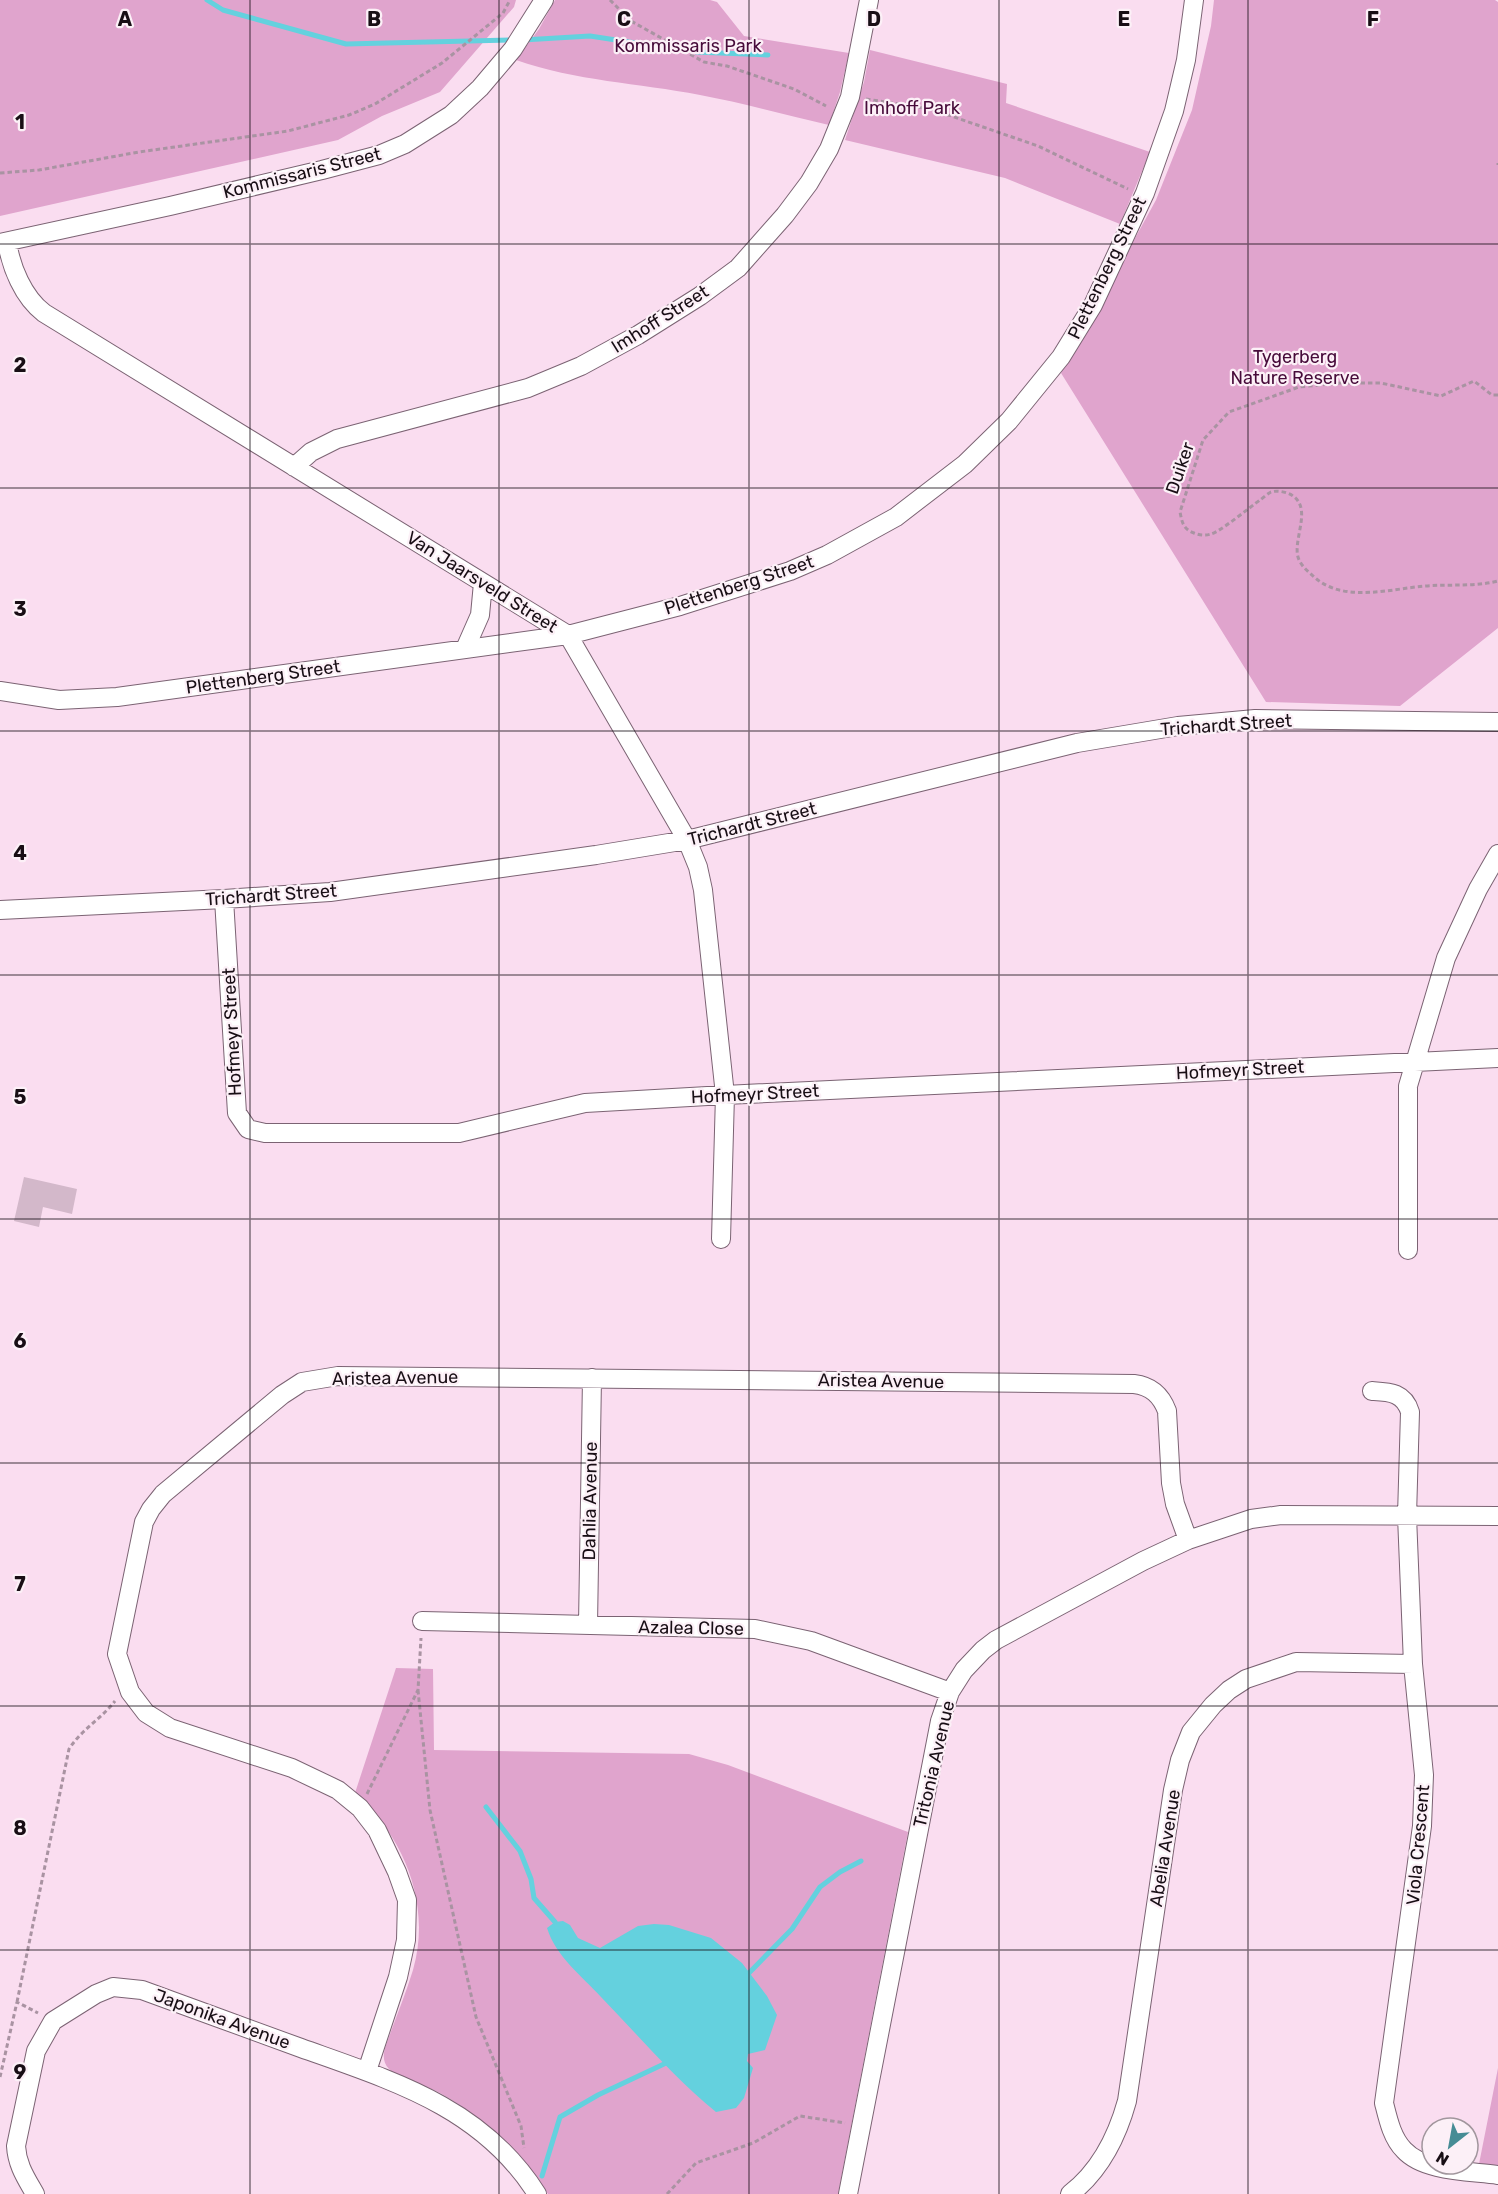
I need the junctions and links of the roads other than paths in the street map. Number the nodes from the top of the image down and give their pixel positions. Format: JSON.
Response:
{"nodes":[{"id":1,"x":544,"y":0,"type":"edge"},
{"id":2,"x":868,"y":0,"type":"edge"},
{"id":3,"x":1194,"y":0,"type":"edge"},
{"id":4,"x":4,"y":242,"type":"edge"},
{"id":5,"x":294,"y":467,"type":"junction"},
{"id":6,"x":483,"y":583,"type":"junction"},
{"id":7,"x":568,"y":635,"type":"junction"},
{"id":8,"x":465,"y":649,"type":"junction"},
{"id":9,"x":0,"y":691,"type":"edge"},
{"id":10,"x":1498,"y":722,"type":"edge"},
{"id":11,"x":687,"y":840,"type":"junction"},
{"id":12,"x":1498,"y":854,"type":"edge"},
{"id":13,"x":224,"y":899,"type":"junction"},
{"id":14,"x":0,"y":910,"type":"edge"},
{"id":15,"x":1498,"y":1058,"type":"edge"},
{"id":16,"x":1414,"y":1062,"type":"junction"},
{"id":17,"x":725,"y":1095,"type":"junction"},
{"id":18,"x":721,"y":1239,"type":"dead end"},
{"id":19,"x":1408,"y":1250,"type":"dead end"},
{"id":20,"x":592,"y":1378,"type":"junction"},
{"id":21,"x":1372,"y":1391,"type":"dead end"},
{"id":22,"x":1407,"y":1516,"type":"junction"},
{"id":23,"x":1498,"y":1516,"type":"edge"},
{"id":24,"x":1188,"y":1540,"type":"junction"},
{"id":25,"x":422,"y":1622,"type":"road end"},
{"id":26,"x":588,"y":1625,"type":"junction"},
{"id":27,"x":1413,"y":1664,"type":"junction"},
{"id":28,"x":950,"y":1692,"type":"junction"},
{"id":29,"x":367,"y":2072,"type":"junction"},
{"id":30,"x":1498,"y":2175,"type":"edge"},
{"id":31,"x":1072,"y":2193,"type":"edge"},
{"id":32,"x":35,"y":2194,"type":"edge"},
{"id":33,"x":537,"y":2194,"type":"edge"},
{"id":34,"x":848,"y":2194,"type":"edge"}],
"edges":[{"from":1,"to":4,"type":"street","name":"Kommissaris Street"},
{"from":2,"to":5,"type":"street","name":"Imhoff Street"},
{"from":3,"to":7,"type":"street","name":"Plettenberg Street"},
{"from":4,"to":5,"type":"street","name":"Van Jaarsveld Street"},
{"from":5,"to":6,"type":"street","name":"Van Jaarsveld Street"},
{"from":6,"to":7,"type":"street","name":"Van Jaarsveld Street"},
{"from":6,"to":8,"type":"street"},
{"from":7,"to":8,"type":"street","name":"Plettenberg Street"},
{"from":7,"to":11,"type":"street","name":"Van Jaarsveld Street"},
{"from":8,"to":9,"type":"street","name":"Plettenberg Street"},
{"from":10,"to":11,"type":"street","name":"Trichardt Street"},
{"from":11,"to":13,"type":"street","name":"Trichardt Street"},
{"from":11,"to":17,"type":"street","name":"Van Jaarsveld Street"},
{"from":12,"to":16,"type":"street"},
{"from":13,"to":14,"type":"street","name":"Trichardt Street"},
{"from":13,"to":17,"type":"street","name":"Hofmeyr Street"},
{"from":15,"to":16,"type":"street","name":"Hofmeyr Street"},
{"from":16,"to":17,"type":"street","name":"Hofmeyr Street"},
{"from":16,"to":19,"type":"street"},
{"from":17,"to":18,"type":"street","name":"Van Jaarsveld Street"},
{"from":20,"to":24,"type":"street","name":"Aristea Avenue"},
{"from":20,"to":26,"type":"street","name":"Dahlia Avenue"},
{"from":20,"to":29,"type":"street","name":"Aristea Avenue"},
{"from":21,"to":22,"type":"street","name":"Viola Crescent"},
{"from":22,"to":23,"type":"street","name":"Tritonia Avenue"},
{"from":22,"to":24,"type":"street","name":"Tritonia Avenue"},
{"from":22,"to":27,"type":"street","name":"Viola Crescent"},
{"from":24,"to":28,"type":"street","name":"Tritonia Avenue"},
{"from":25,"to":26,"type":"street","name":"Azalea Close"},
{"from":26,"to":28,"type":"street","name":"Azalea Close"},
{"from":27,"to":30,"type":"street","name":"Viola Crescent"},
{"from":27,"to":31,"type":"street","name":"Abelia Avenue"},
{"from":28,"to":34,"type":"street","name":"Tritonia Avenue"},
{"from":29,"to":32,"type":"street","name":"Japonika Avenue"},
{"from":29,"to":33,"type":"street","name":"Japonika Avenue"}]}
